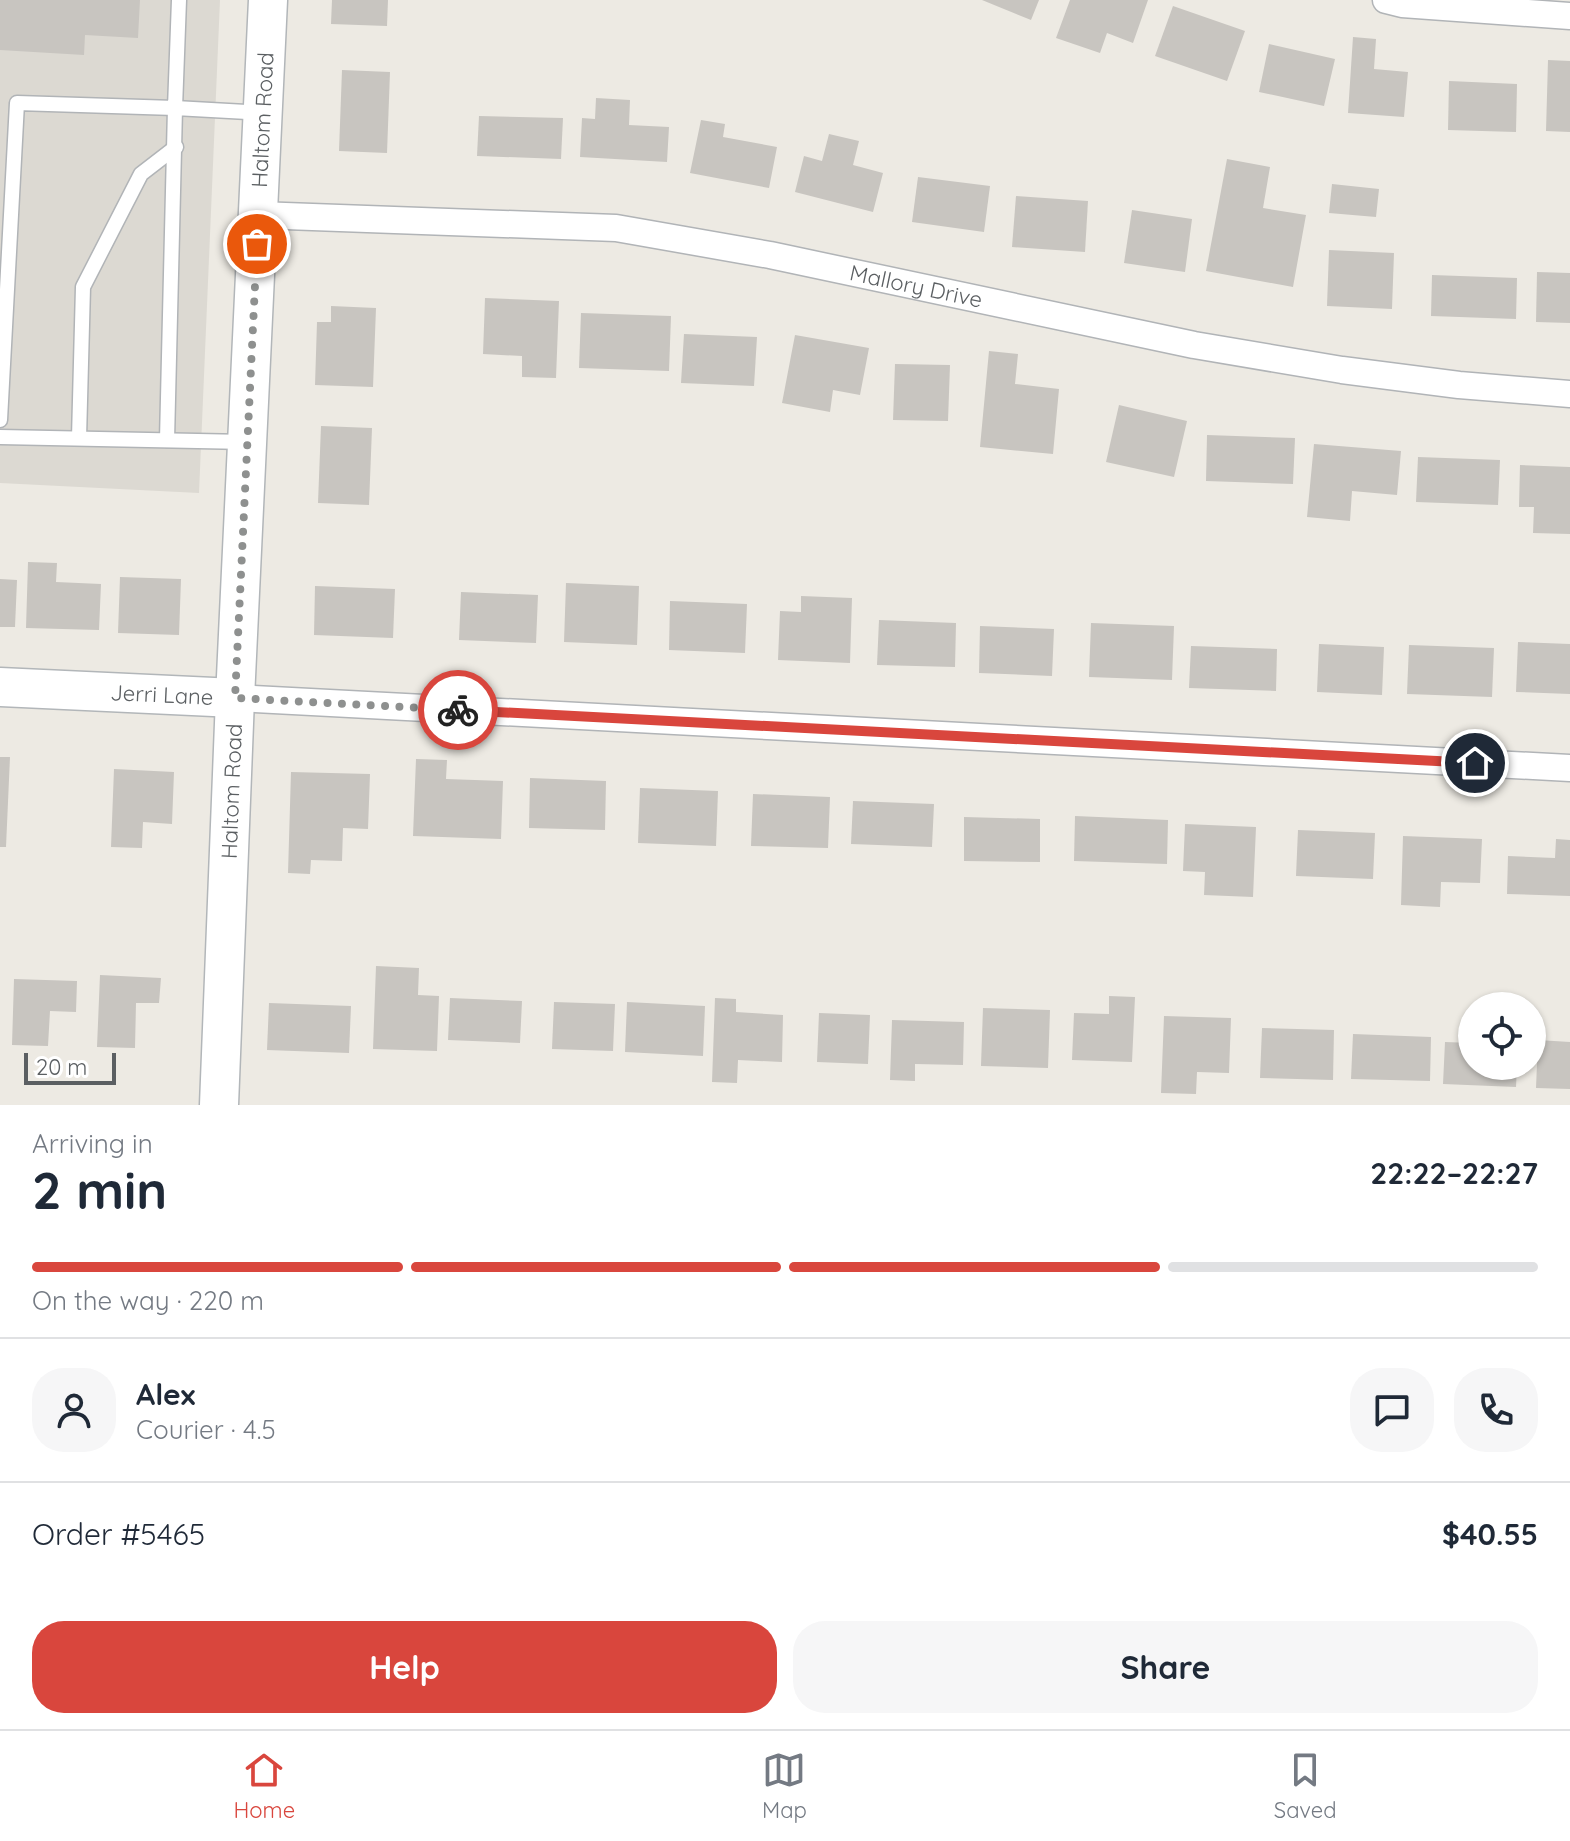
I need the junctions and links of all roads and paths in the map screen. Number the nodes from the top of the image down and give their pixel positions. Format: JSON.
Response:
{"nodes":[{"id":1,"x":179,"y":0,"type":"edge"},
{"id":2,"x":268,"y":0,"type":"edge"},
{"id":3,"x":1386,"y":0,"type":"edge"},
{"id":4,"x":1570,"y":16,"type":"edge"},
{"id":5,"x":175,"y":108,"type":"junction"},
{"id":6,"x":263,"y":113,"type":"junction"},
{"id":7,"x":176,"y":147,"type":"junction"},
{"id":8,"x":258,"y":215,"type":"junction"},
{"id":9,"x":1570,"y":394,"type":"edge"},
{"id":10,"x":0,"y":420,"type":"edge"},
{"id":11,"x":0,"y":437,"type":"edge"},
{"id":12,"x":79,"y":438,"type":"junction"},
{"id":13,"x":167,"y":440,"type":"junction"},
{"id":14,"x":247,"y":442,"type":"junction"},
{"id":15,"x":0,"y":687,"type":"edge"},
{"id":16,"x":235,"y":698,"type":"junction"},
{"id":17,"x":1570,"y":768,"type":"edge"},
{"id":18,"x":219,"y":1105,"type":"edge"}],
"edges":[{"from":1,"to":5,"type":"lane"},
{"from":2,"to":6,"type":"main road","name":"Haltom Road"},
{"from":3,"to":4,"type":"street"},
{"from":5,"to":6,"type":"lane"},
{"from":5,"to":7,"type":"lane"},
{"from":5,"to":10,"type":"lane"},
{"from":6,"to":8,"type":"main road","name":"Haltom Road"},
{"from":7,"to":12,"type":"lane"},
{"from":7,"to":13,"type":"lane"},
{"from":8,"to":9,"type":"street","name":"Mallory Drive"},
{"from":8,"to":14,"type":"main road","name":"Haltom Road"},
{"from":11,"to":12,"type":"lane"},
{"from":12,"to":13,"type":"lane"},
{"from":13,"to":14,"type":"lane"},
{"from":14,"to":16,"type":"main road","name":"Haltom Road"},
{"from":15,"to":16,"type":"main road","name":"Jerri Lane"},
{"from":16,"to":17,"type":"street","name":"Jerri Lane"},
{"from":16,"to":18,"type":"main road","name":"Haltom Road"}]}
